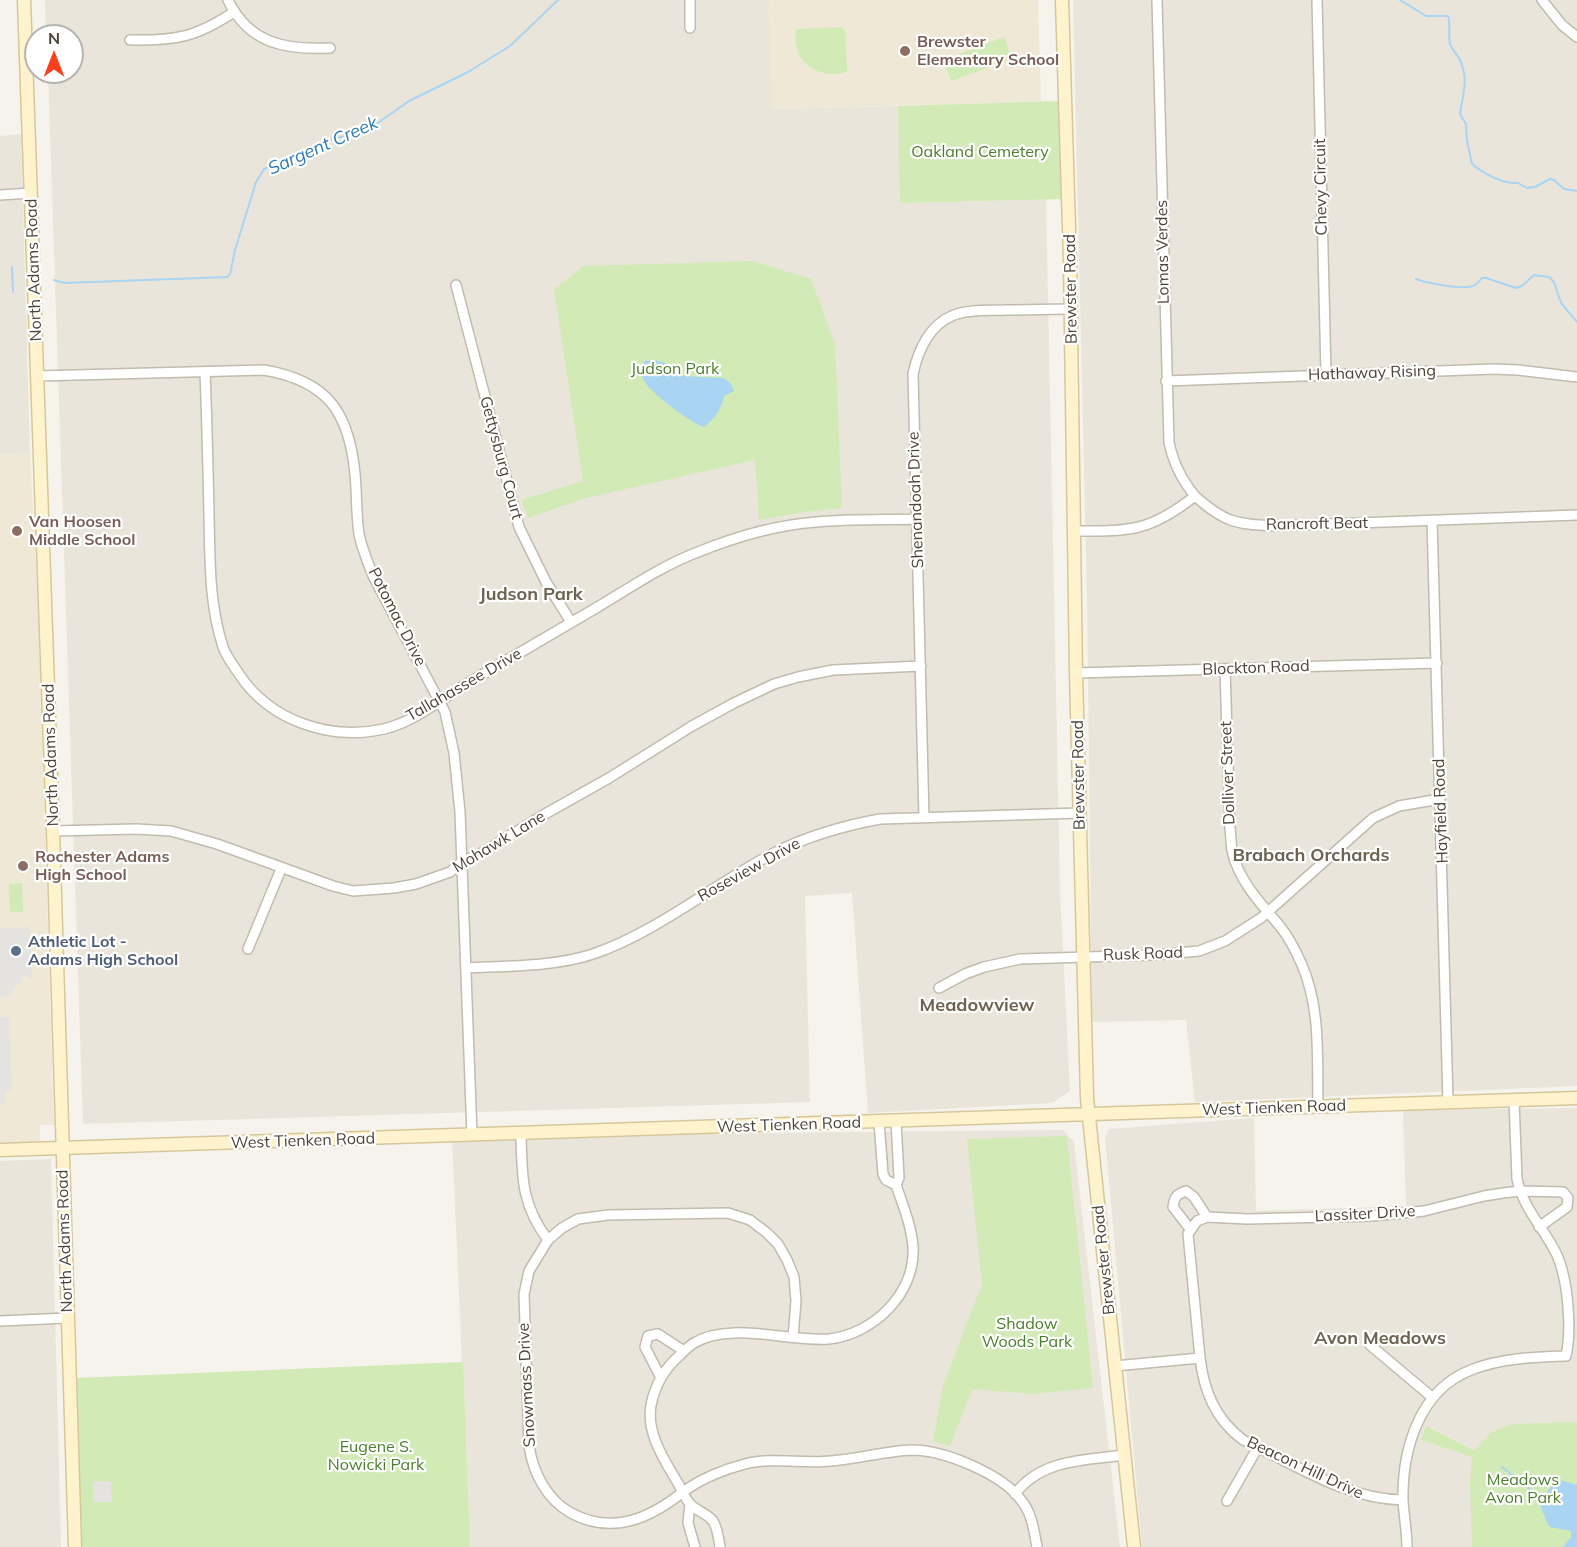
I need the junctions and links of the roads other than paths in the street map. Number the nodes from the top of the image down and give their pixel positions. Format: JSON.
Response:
{"nodes":[{"id":1,"x":24,"y":0,"type":"edge"},
{"id":2,"x":228,"y":0,"type":"edge"},
{"id":3,"x":690,"y":0,"type":"edge"},
{"id":4,"x":1062,"y":0,"type":"edge"},
{"id":5,"x":1156,"y":0,"type":"edge"},
{"id":6,"x":1317,"y":0,"type":"edge"},
{"id":7,"x":1542,"y":0,"type":"edge"},
{"id":8,"x":234,"y":12,"type":"junction"},
{"id":9,"x":690,"y":28,"type":"dead end"},
{"id":10,"x":1577,"y":37,"type":"edge"},
{"id":11,"x":130,"y":40,"type":"dead end"},
{"id":12,"x":330,"y":48,"type":"dead end"},
{"id":13,"x":31,"y":193,"type":"junction"},
{"id":14,"x":0,"y":195,"type":"edge"},
{"id":15,"x":456,"y":285,"type":"dead end"},
{"id":16,"x":1071,"y":309,"type":"junction"},
{"id":17,"x":205,"y":372,"type":"junction"},
{"id":18,"x":1326,"y":374,"type":"junction"},
{"id":19,"x":38,"y":376,"type":"junction"},
{"id":20,"x":1577,"y":377,"type":"edge"},
{"id":21,"x":1166,"y":381,"type":"junction"},
{"id":22,"x":1195,"y":496,"type":"junction"},
{"id":23,"x":1577,"y":515,"type":"edge"},
{"id":24,"x":917,"y":519,"type":"junction"},
{"id":25,"x":1432,"y":520,"type":"junction"},
{"id":26,"x":1577,"y":521,"type":"edge"},
{"id":27,"x":1075,"y":531,"type":"junction"},
{"id":28,"x":571,"y":622,"type":"junction"},
{"id":29,"x":1437,"y":663,"type":"junction"},
{"id":30,"x":921,"y":666,"type":"junction"},
{"id":31,"x":1225,"y":669,"type":"junction"},
{"id":32,"x":1076,"y":674,"type":"junction"},
{"id":33,"x":440,"y":702,"type":"junction"},
{"id":34,"x":1440,"y":799,"type":"junction"},
{"id":35,"x":1080,"y":813,"type":"junction"},
{"id":36,"x":924,"y":818,"type":"junction"},
{"id":37,"x":53,"y":831,"type":"junction"},
{"id":38,"x":463,"y":861,"type":"junction"},
{"id":39,"x":281,"y":869,"type":"junction"},
{"id":40,"x":1266,"y":913,"type":"junction"},
{"id":41,"x":248,"y":949,"type":"dead end"},
{"id":42,"x":1083,"y":956,"type":"junction"},
{"id":43,"x":467,"y":968,"type":"junction"},
{"id":44,"x":939,"y":988,"type":"dead end"},
{"id":45,"x":1577,"y":1098,"type":"edge"},
{"id":46,"x":1514,"y":1100,"type":"junction"},
{"id":47,"x":1448,"y":1102,"type":"junction"},
{"id":48,"x":1318,"y":1106,"type":"junction"},
{"id":49,"x":1089,"y":1115,"type":"junction"},
{"id":50,"x":896,"y":1121,"type":"junction"},
{"id":51,"x":879,"y":1122,"type":"junction"},
{"id":52,"x":521,"y":1134,"type":"junction"},
{"id":53,"x":472,"y":1135,"type":"junction"},
{"id":54,"x":62,"y":1148,"type":"junction"},
{"id":55,"x":0,"y":1150,"type":"edge"},
{"id":56,"x":896,"y":1185,"type":"junction"},
{"id":57,"x":1520,"y":1191,"type":"junction"},
{"id":58,"x":1207,"y":1216,"type":"junction"},
{"id":59,"x":1539,"y":1227,"type":"junction"},
{"id":60,"x":1190,"y":1229,"type":"junction"},
{"id":61,"x":548,"y":1240,"type":"junction"},
{"id":62,"x":67,"y":1318,"type":"junction"},
{"id":63,"x":0,"y":1321,"type":"edge"},
{"id":64,"x":793,"y":1337,"type":"junction"},
{"id":65,"x":1370,"y":1346,"type":"dead end"},
{"id":66,"x":684,"y":1351,"type":"junction"},
{"id":67,"x":1200,"y":1358,"type":"junction"},
{"id":68,"x":1115,"y":1366,"type":"junction"},
{"id":69,"x":661,"y":1378,"type":"junction"},
{"id":70,"x":1433,"y":1398,"type":"junction"},
{"id":71,"x":1258,"y":1447,"type":"junction"},
{"id":72,"x":1125,"y":1455,"type":"junction"},
{"id":73,"x":683,"y":1492,"type":"junction"},
{"id":74,"x":1015,"y":1494,"type":"junction"},
{"id":75,"x":1403,"y":1500,"type":"junction"},
{"id":76,"x":1227,"y":1501,"type":"dead end"},
{"id":77,"x":690,"y":1504,"type":"junction"},
{"id":78,"x":75,"y":1547,"type":"edge"},
{"id":79,"x":695,"y":1547,"type":"edge"},
{"id":80,"x":720,"y":1547,"type":"edge"},
{"id":81,"x":1037,"y":1547,"type":"edge"},
{"id":82,"x":1134,"y":1547,"type":"edge"},
{"id":83,"x":1407,"y":1547,"type":"edge"}],
"edges":[{"from":1,"to":13,"type":"street","name":"North Adams Road"},
{"from":2,"to":8,"type":"street"},
{"from":3,"to":9,"type":"street"},
{"from":4,"to":16,"type":"street","name":"Brewster Road"},
{"from":5,"to":21,"type":"street","name":"Lomas Verdes"},
{"from":6,"to":18,"type":"street","name":"Chevy Circuit"},
{"from":7,"to":10,"type":"street"},
{"from":8,"to":11,"type":"street"},
{"from":8,"to":12,"type":"street"},
{"from":13,"to":14,"type":"street"},
{"from":13,"to":19,"type":"street","name":"North Adams Road"},
{"from":15,"to":28,"type":"street","name":"Gettysburg Court"},
{"from":16,"to":24,"type":"street","name":"Shenandoah Drive"},
{"from":16,"to":27,"type":"street","name":"Brewster Road"},
{"from":17,"to":19,"type":"street","name":"Potomac Drive"},
{"from":17,"to":33,"type":"street","name":"Potomac Drive"},
{"from":17,"to":33,"type":"street","name":"Tallahassee Drive"},
{"from":18,"to":20,"type":"street","name":"Hathaway Rising"},
{"from":18,"to":21,"type":"street","name":"Hathaway Rising"},
{"from":19,"to":37,"type":"street","name":"North Adams Road"},
{"from":21,"to":22,"type":"street","name":"Lomas Verdes"},
{"from":22,"to":25,"type":"street","name":"Rancroft Beat"},
{"from":22,"to":27,"type":"street"},
{"from":23,"to":25,"type":"street","name":"Rancroft Beat"},
{"from":23,"to":26,"type":"street"},
{"from":24,"to":28,"type":"street","name":"Tallahassee Drive"},
{"from":24,"to":30,"type":"street","name":"Shenandoah Drive"},
{"from":25,"to":29,"type":"street","name":"Hayfield Road"},
{"from":27,"to":32,"type":"street","name":"Brewster Road"},
{"from":28,"to":33,"type":"street","name":"Tallahassee Drive"},
{"from":29,"to":31,"type":"street","name":"Blockton Road"},
{"from":29,"to":34,"type":"street","name":"Hayfield Road"},
{"from":30,"to":36,"type":"street","name":"Shenandoah Drive"},
{"from":30,"to":38,"type":"street","name":"Mohawk Lane"},
{"from":31,"to":32,"type":"street","name":"Blockton Road"},
{"from":31,"to":40,"type":"street","name":"Dolliver Street"},
{"from":32,"to":35,"type":"street","name":"Brewster Road"},
{"from":33,"to":38,"type":"street","name":"Potomac Drive"},
{"from":34,"to":40,"type":"street","name":"Rusk Road"},
{"from":34,"to":47,"type":"street","name":"Hayfield Road"},
{"from":35,"to":36,"type":"street","name":"Roseview Drive"},
{"from":35,"to":42,"type":"street","name":"Brewster Road"},
{"from":36,"to":43,"type":"street","name":"Roseview Drive"},
{"from":37,"to":39,"type":"street","name":"Mohawk Lane"},
{"from":37,"to":54,"type":"street","name":"North Adams Road"},
{"from":38,"to":39,"type":"street","name":"Mohawk Lane"},
{"from":38,"to":43,"type":"street","name":"Potomac Drive"},
{"from":39,"to":41,"type":"street"},
{"from":40,"to":42,"type":"street","name":"Rusk Road"},
{"from":40,"to":48,"type":"street","name":"Dolliver Street"},
{"from":42,"to":44,"type":"street","name":"Rusk Road"},
{"from":42,"to":49,"type":"street","name":"Brewster Road"},
{"from":43,"to":53,"type":"street","name":"Potomac Drive"},
{"from":45,"to":46,"type":"street","name":"West Tienken Road"},
{"from":46,"to":47,"type":"street","name":"West Tienken Road"},
{"from":46,"to":57,"type":"street"},
{"from":47,"to":48,"type":"street","name":"West Tienken Road"},
{"from":48,"to":49,"type":"street","name":"West Tienken Road"},
{"from":49,"to":50,"type":"street","name":"West Tienken Road"},
{"from":49,"to":68,"type":"street","name":"Brewster Road"},
{"from":50,"to":51,"type":"street","name":"West Tienken Road"},
{"from":50,"to":56,"type":"street"},
{"from":51,"to":52,"type":"street","name":"West Tienken Road"},
{"from":51,"to":56,"type":"street"},
{"from":52,"to":53,"type":"street","name":"West Tienken Road"},
{"from":52,"to":61,"type":"street"},
{"from":53,"to":54,"type":"street","name":"West Tienken Road"},
{"from":54,"to":55,"type":"street","name":"West Tienken Road"},
{"from":54,"to":62,"type":"street","name":"North Adams Road"},
{"from":56,"to":64,"type":"street"},
{"from":57,"to":58,"type":"street","name":"Lassiter Drive"},
{"from":57,"to":59,"type":"street"},
{"from":57,"to":59,"type":"street","name":"Lassiter Drive"},
{"from":58,"to":60,"type":"street"},
{"from":58,"to":60,"type":"street"},
{"from":59,"to":70,"type":"street"},
{"from":60,"to":67,"type":"street"},
{"from":61,"to":64,"type":"street","name":"Snowmass Drive"},
{"from":61,"to":73,"type":"street","name":"Snowmass Drive"},
{"from":62,"to":63,"type":"street"},
{"from":62,"to":78,"type":"street","name":"North Adams Road"},
{"from":64,"to":66,"type":"street"},
{"from":65,"to":70,"type":"street"},
{"from":66,"to":69,"type":"street"},
{"from":66,"to":69,"type":"street"},
{"from":67,"to":68,"type":"street"},
{"from":67,"to":71,"type":"street","name":"Beacon Hill Drive"},
{"from":68,"to":72,"type":"street","name":"Brewster Road"},
{"from":69,"to":73,"type":"street"},
{"from":70,"to":75,"type":"street"},
{"from":71,"to":75,"type":"street","name":"Beacon Hill Drive"},
{"from":71,"to":76,"type":"street"},
{"from":72,"to":74,"type":"street"},
{"from":72,"to":82,"type":"street","name":"Brewster Road"},
{"from":73,"to":74,"type":"street","name":"Snowmass Drive"},
{"from":73,"to":77,"type":"street"},
{"from":74,"to":81,"type":"street","name":"Snowmass Drive"},
{"from":75,"to":83,"type":"street"},
{"from":77,"to":79,"type":"street"},
{"from":77,"to":80,"type":"street"}]}
